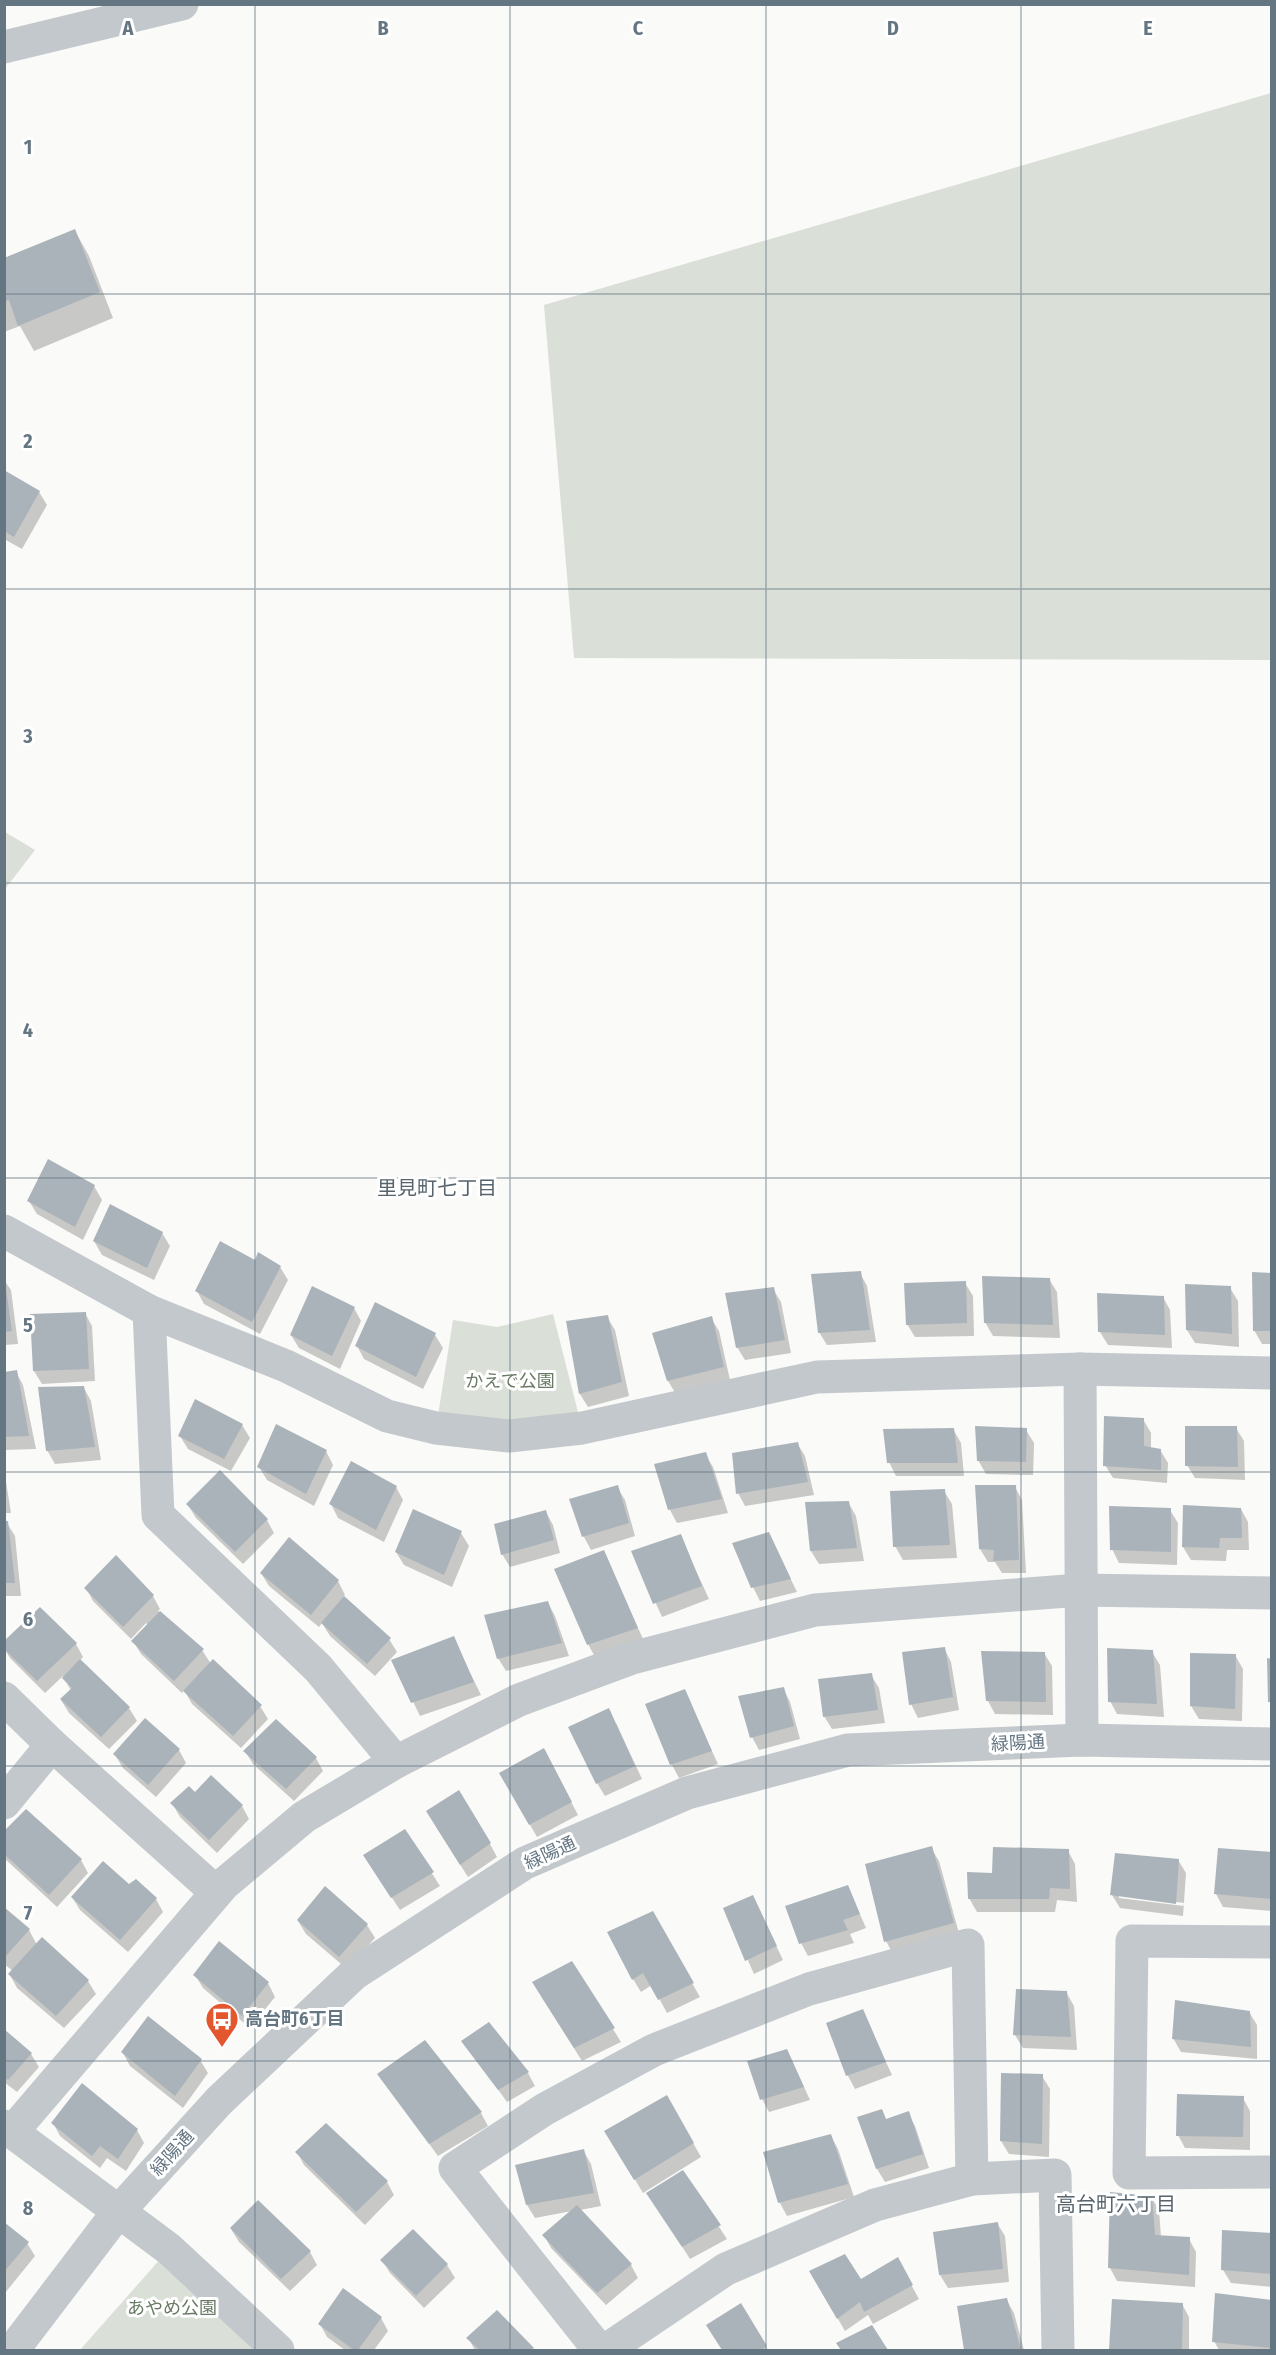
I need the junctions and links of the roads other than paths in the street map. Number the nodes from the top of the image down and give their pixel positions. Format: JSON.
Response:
{"nodes":[{"id":1,"x":182,"y":4,"type":"edge"},
{"id":2,"x":4,"y":47,"type":"edge"},
{"id":3,"x":4,"y":1231,"type":"edge"},
{"id":4,"x":148,"y":1311,"type":"junction"},
{"id":5,"x":1080,"y":1369,"type":"junction"},
{"id":6,"x":1272,"y":1373,"type":"edge"},
{"id":7,"x":1080,"y":1590,"type":"junction"},
{"id":8,"x":1272,"y":1593,"type":"edge"},
{"id":9,"x":4,"y":1698,"type":"edge"},
{"id":10,"x":1082,"y":1740,"type":"junction"},
{"id":11,"x":1272,"y":1744,"type":"edge"},
{"id":12,"x":52,"y":1745,"type":"junction"},
{"id":13,"x":396,"y":1762,"type":"junction"},
{"id":14,"x":4,"y":1803,"type":"edge"},
{"id":15,"x":216,"y":1892,"type":"junction"},
{"id":16,"x":1272,"y":1942,"type":"edge"},
{"id":17,"x":8,"y":2129,"type":"edge"},
{"id":18,"x":1272,"y":2172,"type":"edge"},
{"id":19,"x":972,"y":2179,"type":"junction"},
{"id":20,"x":118,"y":2212,"type":"junction"},
{"id":21,"x":13,"y":2350,"type":"edge"},
{"id":22,"x":278,"y":2350,"type":"edge"},
{"id":23,"x":599,"y":2350,"type":"edge"},
{"id":24,"x":606,"y":2350,"type":"edge"},
{"id":25,"x":1058,"y":2350,"type":"edge"}],
"edges":[{"from":1,"to":2,"type":"street"},
{"from":3,"to":4,"type":"street"},
{"from":4,"to":5,"type":"street"},
{"from":4,"to":13,"type":"street"},
{"from":5,"to":6,"type":"street"},
{"from":5,"to":7,"type":"street"},
{"from":7,"to":8,"type":"street"},
{"from":7,"to":10,"type":"street"},
{"from":7,"to":13,"type":"street"},
{"from":9,"to":12,"type":"street"},
{"from":10,"to":11,"type":"street","name":"緑陽通"},
{"from":10,"to":20,"type":"street","name":"緑陽通"},
{"from":12,"to":14,"type":"street"},
{"from":12,"to":15,"type":"street"},
{"from":13,"to":15,"type":"street"},
{"from":15,"to":17,"type":"street"},
{"from":16,"to":18,"type":"street"},
{"from":17,"to":20,"type":"street"},
{"from":19,"to":23,"type":"street"},
{"from":19,"to":24,"type":"street"},
{"from":19,"to":25,"type":"street"},
{"from":20,"to":21,"type":"street","name":"緑陽通"},
{"from":20,"to":22,"type":"street"}]}
